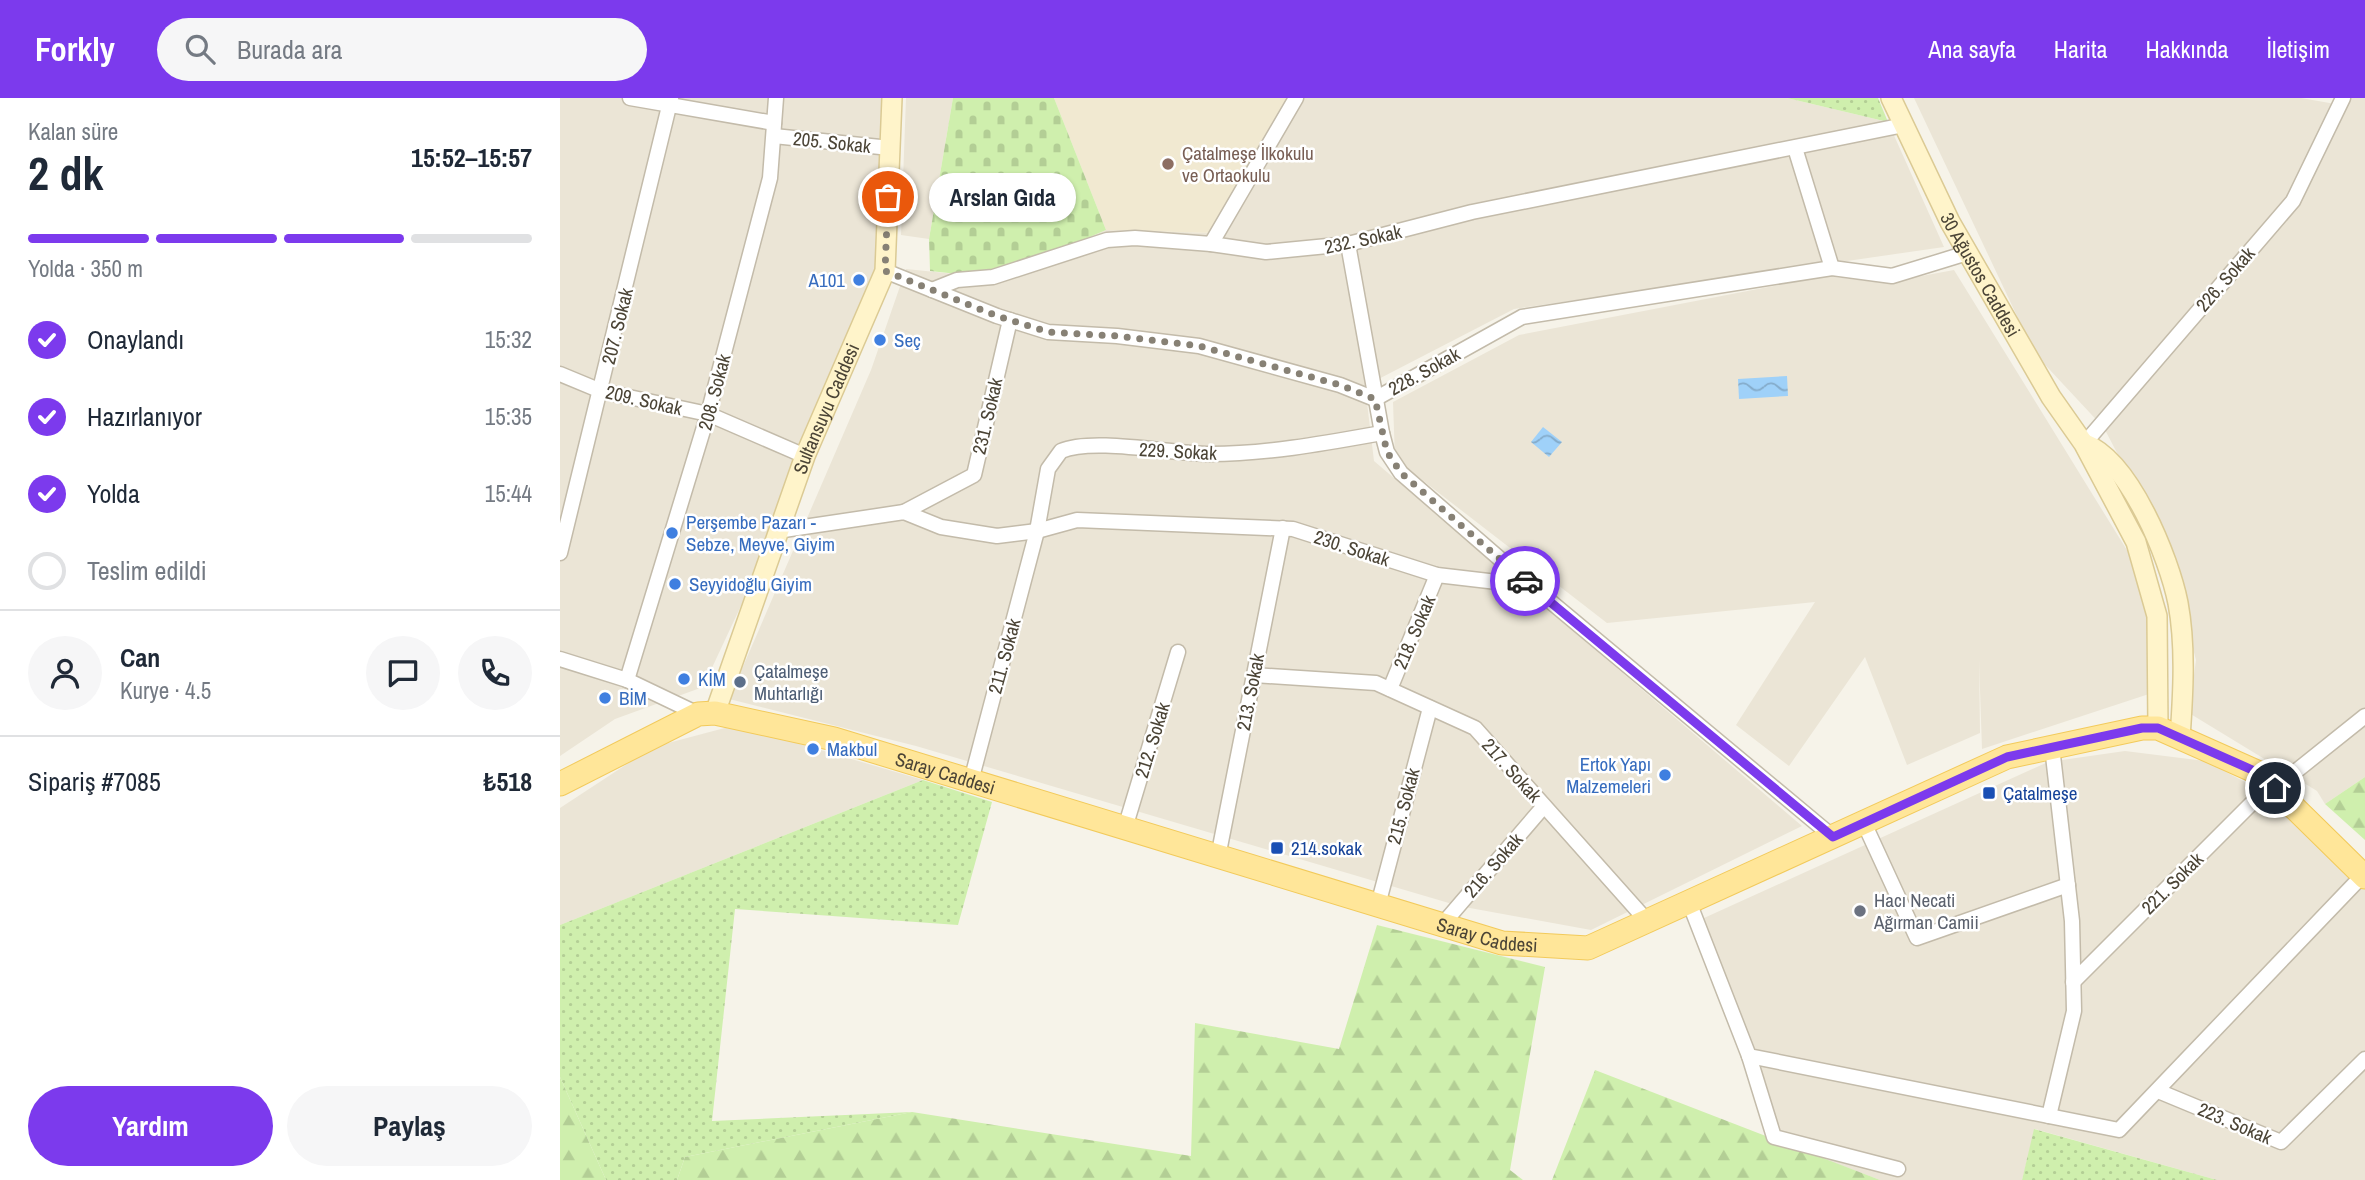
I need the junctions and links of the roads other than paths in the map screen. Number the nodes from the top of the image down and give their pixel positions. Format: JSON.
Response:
{"nodes":[{"id":1,"x":630,"y":98,"type":"edge"},
{"id":2,"x":776,"y":98,"type":"edge"},
{"id":3,"x":892,"y":98,"type":"edge"},
{"id":4,"x":1296,"y":98,"type":"edge"},
{"id":5,"x":1891,"y":98,"type":"edge"},
{"id":6,"x":2343,"y":98,"type":"edge"},
{"id":7,"x":671,"y":101,"type":"edge"},
{"id":8,"x":1904,"y":125,"type":"junction"},
{"id":9,"x":774,"y":130,"type":"junction"},
{"id":10,"x":890,"y":148,"type":"junction"},
{"id":11,"x":1795,"y":148,"type":"junction"},
{"id":12,"x":1211,"y":244,"type":"junction"},
{"id":13,"x":1348,"y":244,"type":"junction"},
{"id":14,"x":1967,"y":253,"type":"junction"},
{"id":15,"x":1832,"y":268,"type":"junction"},
{"id":16,"x":885,"y":271,"type":"junction"},
{"id":17,"x":932,"y":290,"type":"junction"},
{"id":18,"x":1010,"y":320,"type":"junction"},
{"id":19,"x":560,"y":374,"type":"edge"},
{"id":20,"x":601,"y":391,"type":"junction"},
{"id":21,"x":1375,"y":399,"type":"junction"},
{"id":22,"x":708,"y":415,"type":"junction"},
{"id":23,"x":1382,"y":433,"type":"junction"},
{"id":24,"x":2084,"y":444,"type":"junction"},
{"id":25,"x":805,"y":456,"type":"junction"},
{"id":26,"x":904,"y":512,"type":"junction"},
{"id":27,"x":1283,"y":528,"type":"junction"},
{"id":28,"x":777,"y":531,"type":"junction"},
{"id":29,"x":1037,"y":531,"type":"junction"},
{"id":30,"x":560,"y":553,"type":"edge"},
{"id":31,"x":1515,"y":572,"type":"junction"},
{"id":32,"x":1437,"y":575,"type":"junction"},
{"id":33,"x":1178,"y":652,"type":"dead end"},
{"id":34,"x":560,"y":659,"type":"edge"},
{"id":35,"x":1254,"y":675,"type":"junction"},
{"id":36,"x":627,"y":680,"type":"junction"},
{"id":37,"x":1390,"y":690,"type":"junction"},
{"id":38,"x":1430,"y":708,"type":"junction"},
{"id":39,"x":707,"y":713,"type":"junction"},
{"id":40,"x":2365,"y":716,"type":"edge"},
{"id":41,"x":2158,"y":728,"type":"junction"},
{"id":42,"x":2180,"y":738,"type":"junction"},
{"id":43,"x":2052,"y":747,"type":"junction"},
{"id":44,"x":971,"y":781,"type":"junction"},
{"id":45,"x":560,"y":784,"type":"edge"},
{"id":46,"x":2273,"y":786,"type":"junction"},
{"id":47,"x":1544,"y":806,"type":"junction"},
{"id":48,"x":1864,"y":823,"type":"junction"},
{"id":49,"x":1125,"y":828,"type":"junction"},
{"id":50,"x":1833,"y":837,"type":"junction"},
{"id":51,"x":1218,"y":857,"type":"junction"},
{"id":52,"x":2364,"y":876,"type":"edge"},
{"id":53,"x":2068,"y":885,"type":"junction"},
{"id":54,"x":1689,"y":902,"type":"junction"},
{"id":55,"x":1378,"y":905,"type":"junction"},
{"id":56,"x":1647,"y":921,"type":"junction"},
{"id":57,"x":1442,"y":925,"type":"junction"},
{"id":58,"x":2073,"y":982,"type":"junction"},
{"id":59,"x":1749,"y":1056,"type":"junction"},
{"id":60,"x":2365,"y":1059,"type":"edge"},
{"id":61,"x":2158,"y":1091,"type":"junction"},
{"id":62,"x":2049,"y":1116,"type":"junction"},
{"id":63,"x":1898,"y":1169,"type":"dead end"}],
"edges":[{"from":1,"to":7,"type":"street","name":"205. Sokak"},
{"from":2,"to":9,"type":"street","name":"208. Sokak"},
{"from":3,"to":10,"type":"main road","name":"Sultansuyu Caddesi"},
{"from":4,"to":12,"type":"street"},
{"from":5,"to":8,"type":"main road","name":"30 Ağustos Caddesi"},
{"from":6,"to":24,"type":"street","name":"226. Sokak"},
{"from":7,"to":9,"type":"street","name":"205. Sokak"},
{"from":7,"to":20,"type":"street","name":"207. Sokak"},
{"from":8,"to":11,"type":"street","name":"232. Sokak"},
{"from":8,"to":14,"type":"main road","name":"30 Ağustos Caddesi"},
{"from":9,"to":10,"type":"street","name":"205. Sokak"},
{"from":9,"to":22,"type":"street","name":"208. Sokak"},
{"from":10,"to":16,"type":"main road","name":"Sultansuyu Caddesi"},
{"from":11,"to":13,"type":"street","name":"232. Sokak"},
{"from":11,"to":15,"type":"street"},
{"from":12,"to":13,"type":"street","name":"232. Sokak"},
{"from":12,"to":17,"type":"street","name":"232. Sokak"},
{"from":13,"to":21,"type":"street"},
{"from":14,"to":15,"type":"street","name":"228. Sokak"},
{"from":14,"to":24,"type":"main road","name":"30 Ağustos Caddesi"},
{"from":15,"to":21,"type":"street","name":"228. Sokak"},
{"from":16,"to":17,"type":"street","name":"228. Sokak"},
{"from":16,"to":25,"type":"main road","name":"Sultansuyu Caddesi"},
{"from":17,"to":18,"type":"street","name":"228. Sokak"},
{"from":18,"to":21,"type":"street","name":"228. Sokak"},
{"from":18,"to":26,"type":"street","name":"231. Sokak"},
{"from":19,"to":20,"type":"street","name":"209. Sokak"},
{"from":20,"to":22,"type":"street","name":"209. Sokak"},
{"from":20,"to":30,"type":"street","name":"207. Sokak"},
{"from":21,"to":23,"type":"street"},
{"from":22,"to":25,"type":"street","name":"209. Sokak"},
{"from":22,"to":36,"type":"street","name":"208. Sokak"},
{"from":23,"to":29,"type":"street","name":"229. Sokak"},
{"from":23,"to":31,"type":"street"},
{"from":24,"to":41,"type":"main road","name":"30 Ağustos Caddesi"},
{"from":24,"to":42,"type":"main road","name":"30 Ağustos Caddesi"},
{"from":25,"to":28,"type":"main road","name":"Sultansuyu Caddesi"},
{"from":26,"to":28,"type":"street","name":"230. Sokak"},
{"from":26,"to":29,"type":"street","name":"230. Sokak"},
{"from":27,"to":29,"type":"street","name":"230. Sokak"},
{"from":27,"to":32,"type":"street","name":"230. Sokak"},
{"from":27,"to":35,"type":"street","name":"213. Sokak"},
{"from":28,"to":39,"type":"main road","name":"Sultansuyu Caddesi"},
{"from":29,"to":44,"type":"street","name":"211. Sokak"},
{"from":31,"to":32,"type":"street","name":"230. Sokak"},
{"from":31,"to":50,"type":"street"},
{"from":32,"to":37,"type":"street","name":"218. Sokak"},
{"from":33,"to":49,"type":"street","name":"212. Sokak"},
{"from":34,"to":36,"type":"street"},
{"from":35,"to":37,"type":"street","name":"217. Sokak"},
{"from":35,"to":51,"type":"street","name":"213. Sokak"},
{"from":36,"to":39,"type":"street"},
{"from":37,"to":38,"type":"street","name":"217. Sokak"},
{"from":38,"to":47,"type":"street","name":"217. Sokak"},
{"from":38,"to":55,"type":"street","name":"215. Sokak"},
{"from":39,"to":44,"type":"main road","name":"Saray Caddesi"},
{"from":39,"to":45,"type":"main road"},
{"from":40,"to":46,"type":"street","name":"221. Sokak"},
{"from":41,"to":42,"type":"main road"},
{"from":41,"to":43,"type":"main road","name":"Saray Caddesi"},
{"from":42,"to":46,"type":"main road"},
{"from":43,"to":48,"type":"main road","name":"Saray Caddesi"},
{"from":43,"to":53,"type":"street"},
{"from":44,"to":49,"type":"main road","name":"Saray Caddesi"},
{"from":46,"to":52,"type":"main road"},
{"from":46,"to":58,"type":"street","name":"221. Sokak"},
{"from":47,"to":56,"type":"street","name":"217. Sokak"},
{"from":47,"to":57,"type":"street","name":"216. Sokak"},
{"from":48,"to":50,"type":"main road","name":"Saray Caddesi"},
{"from":48,"to":53,"type":"street"},
{"from":49,"to":51,"type":"main road","name":"Saray Caddesi"},
{"from":50,"to":54,"type":"main road","name":"Saray Caddesi"},
{"from":51,"to":55,"type":"main road","name":"Saray Caddesi"},
{"from":52,"to":61,"type":"street"},
{"from":53,"to":58,"type":"street"},
{"from":54,"to":56,"type":"main road","name":"Saray Caddesi"},
{"from":54,"to":59,"type":"street"},
{"from":55,"to":57,"type":"main road","name":"Saray Caddesi"},
{"from":56,"to":57,"type":"main road","name":"Saray Caddesi"},
{"from":58,"to":62,"type":"street"},
{"from":59,"to":62,"type":"street"},
{"from":59,"to":63,"type":"street"},
{"from":60,"to":61,"type":"street","name":"223. Sokak"},
{"from":61,"to":62,"type":"street"}]}
